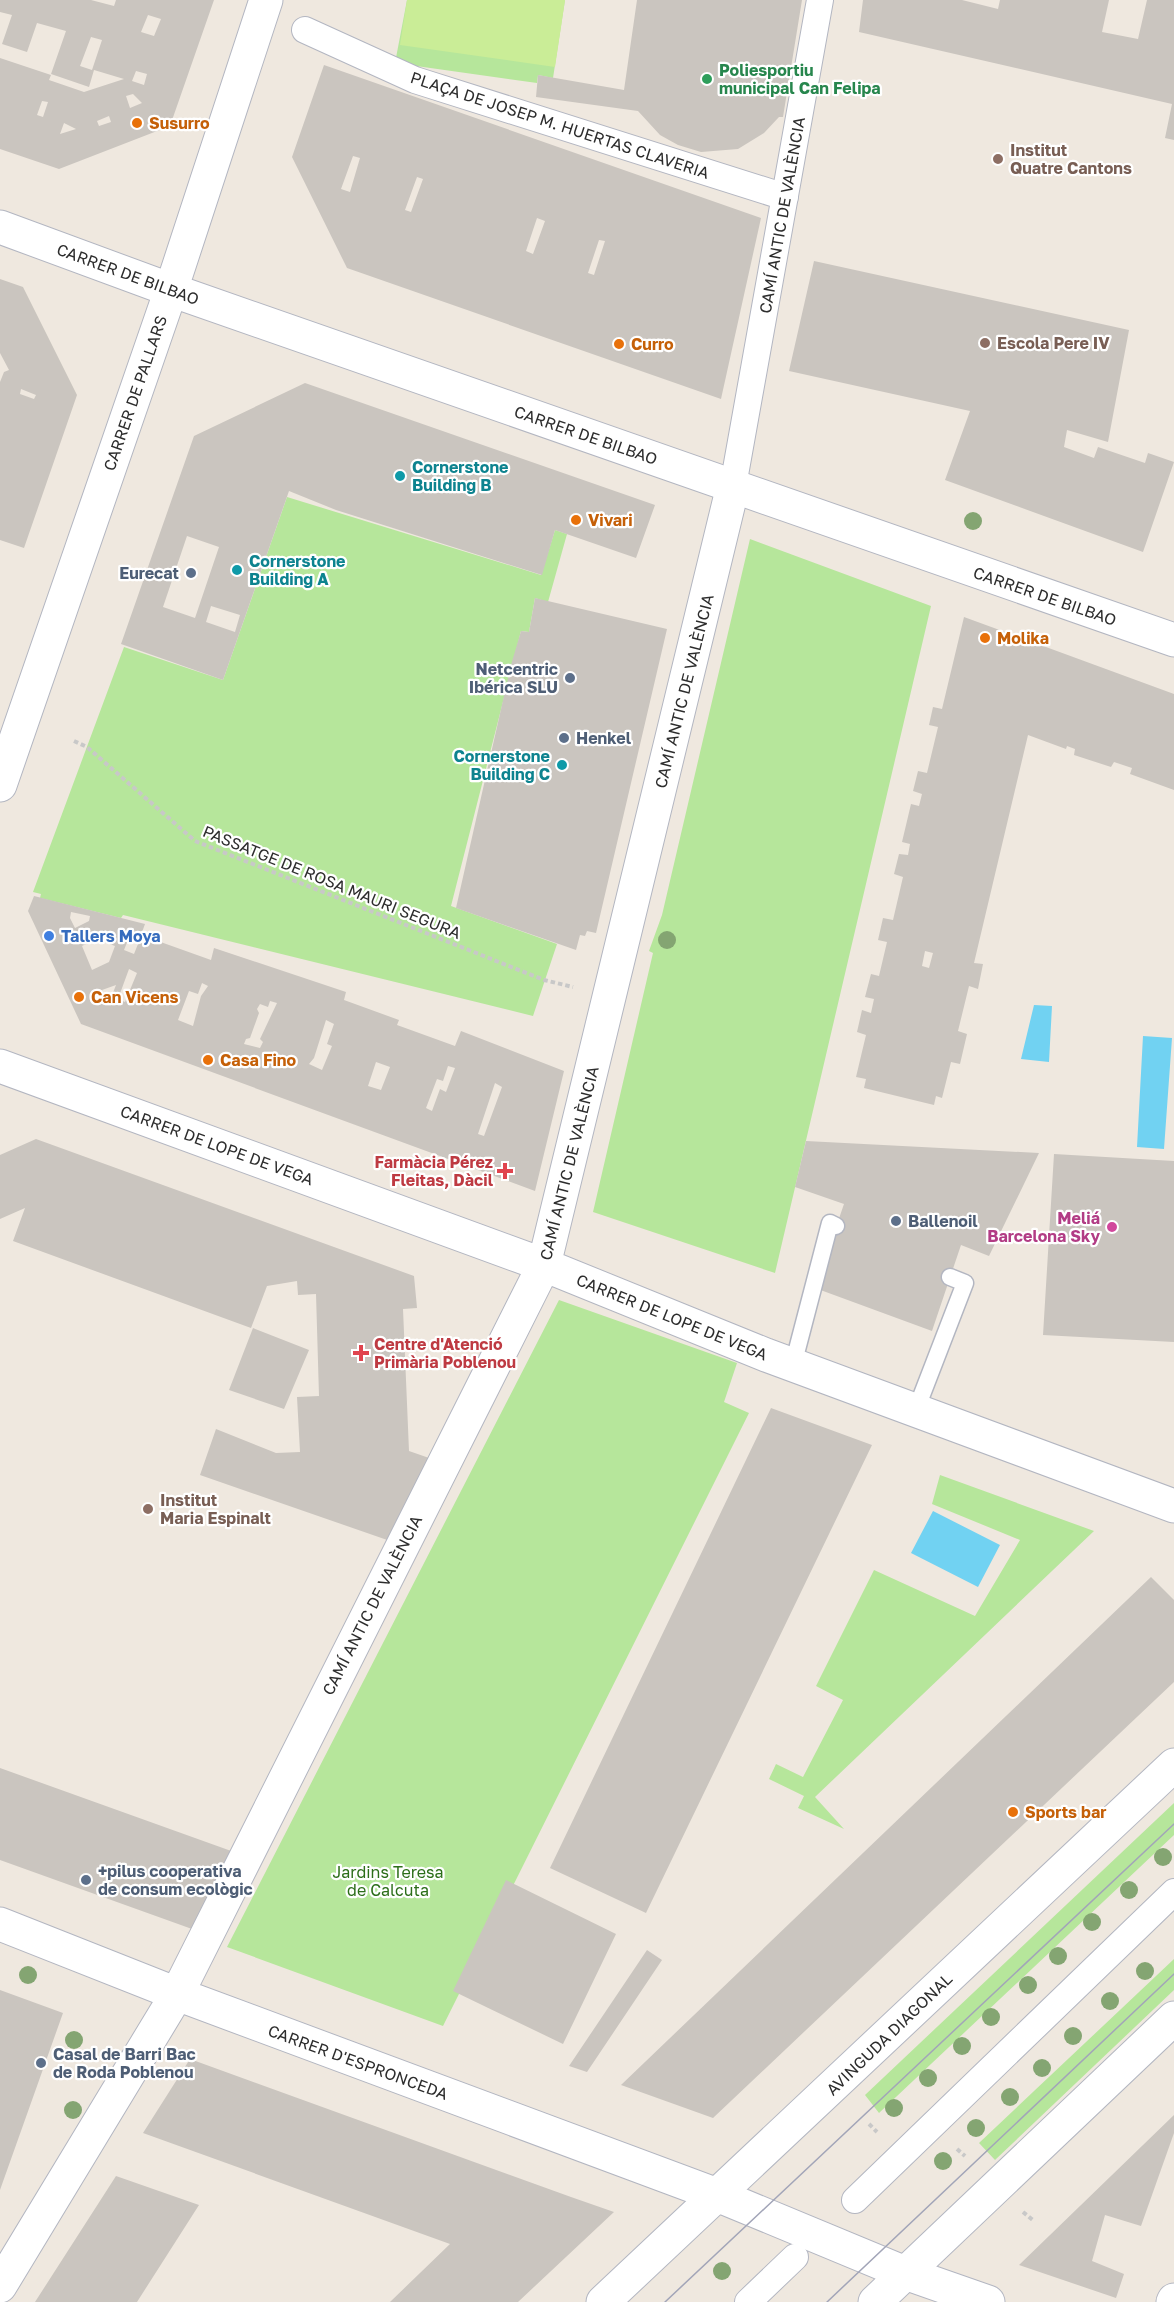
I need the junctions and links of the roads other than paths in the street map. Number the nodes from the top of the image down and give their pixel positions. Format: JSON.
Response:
{"nodes":[{"id":1,"x":266,"y":0,"type":"edge"},
{"id":2,"x":820,"y":0,"type":"edge"},
{"id":3,"x":305,"y":30,"type":"dead end"},
{"id":4,"x":785,"y":197,"type":"junction"},
{"id":5,"x":0,"y":227,"type":"edge"},
{"id":6,"x":171,"y":290,"type":"junction"},
{"id":7,"x":733,"y":486,"type":"junction"},
{"id":8,"x":1174,"y":640,"type":"edge"},
{"id":9,"x":0,"y":785,"type":"edge"},
{"id":10,"x":0,"y":1066,"type":"edge"},
{"id":11,"x":836,"y":1226,"type":"dead end"},
{"id":12,"x":544,"y":1266,"type":"junction"},
{"id":13,"x":950,"y":1277,"type":"dead end"},
{"id":14,"x":793,"y":1365,"type":"junction"},
{"id":15,"x":915,"y":1410,"type":"junction"},
{"id":16,"x":1174,"y":1506,"type":"edge"},
{"id":17,"x":1174,"y":1765,"type":"edge"},
{"id":18,"x":1174,"y":1892,"type":"edge"},
{"id":19,"x":0,"y":1924,"type":"edge"},
{"id":20,"x":177,"y":1994,"type":"junction"},
{"id":21,"x":1174,"y":2018,"type":"edge"},
{"id":22,"x":717,"y":2195,"type":"junction"},
{"id":23,"x":855,"y":2200,"type":"dead end"},
{"id":24,"x":795,"y":2257,"type":"dead end"},
{"id":25,"x":905,"y":2273,"type":"junction"},
{"id":26,"x":0,"y":2286,"type":"edge"},
{"id":27,"x":603,"y":2302,"type":"edge"},
{"id":28,"x":748,"y":2302,"type":"edge"},
{"id":29,"x":875,"y":2302,"type":"edge"},
{"id":30,"x":988,"y":2302,"type":"edge"}],
"edges":[{"from":1,"to":6,"type":"street","name":"CARRER DE PALLARS"},
{"from":2,"to":4,"type":"street","name":"CAMÍ ANTIC DE VALÈNCIA"},
{"from":3,"to":4,"type":"street","name":"PLAÇA DE JOSEP M. HUERTAS CLAVERIA"},
{"from":4,"to":7,"type":"street","name":"CAMÍ ANTIC DE VALÈNCIA"},
{"from":5,"to":6,"type":"street","name":"CARRER DE BILBAO"},
{"from":6,"to":7,"type":"street","name":"CARRER DE BILBAO"},
{"from":6,"to":9,"type":"street","name":"CARRER DE PALLARS"},
{"from":7,"to":8,"type":"street","name":"CARRER DE BILBAO"},
{"from":7,"to":12,"type":"street","name":"CAMÍ ANTIC DE VALÈNCIA"},
{"from":10,"to":12,"type":"street","name":"CARRER DE LOPE DE VEGA"},
{"from":11,"to":14,"type":"lane"},
{"from":12,"to":14,"type":"street","name":"CARRER DE LOPE DE VEGA"},
{"from":12,"to":20,"type":"street","name":"CAMÍ ANTIC DE VALÈNCIA"},
{"from":13,"to":15,"type":"lane"},
{"from":14,"to":15,"type":"street","name":"CARRER DE LOPE DE VEGA"},
{"from":15,"to":16,"type":"street","name":"CARRER DE LOPE DE VEGA"},
{"from":17,"to":22,"type":"street","name":"AVINGUDA DIAGONAL"},
{"from":18,"to":23,"type":"street"},
{"from":19,"to":20,"type":"street","name":"CARRER D'ESPRONCEDA"},
{"from":20,"to":22,"type":"street","name":"CARRER D'ESPRONCEDA"},
{"from":20,"to":26,"type":"street","name":"CAMÍ ANTIC DE VALÈNCIA"},
{"from":21,"to":25,"type":"street"},
{"from":22,"to":25,"type":"street","name":"CARRER D'ESPRONCEDA"},
{"from":22,"to":27,"type":"street","name":"AVINGUDA DIAGONAL"},
{"from":24,"to":28,"type":"street"},
{"from":25,"to":29,"type":"street"},
{"from":25,"to":30,"type":"street"}]}
